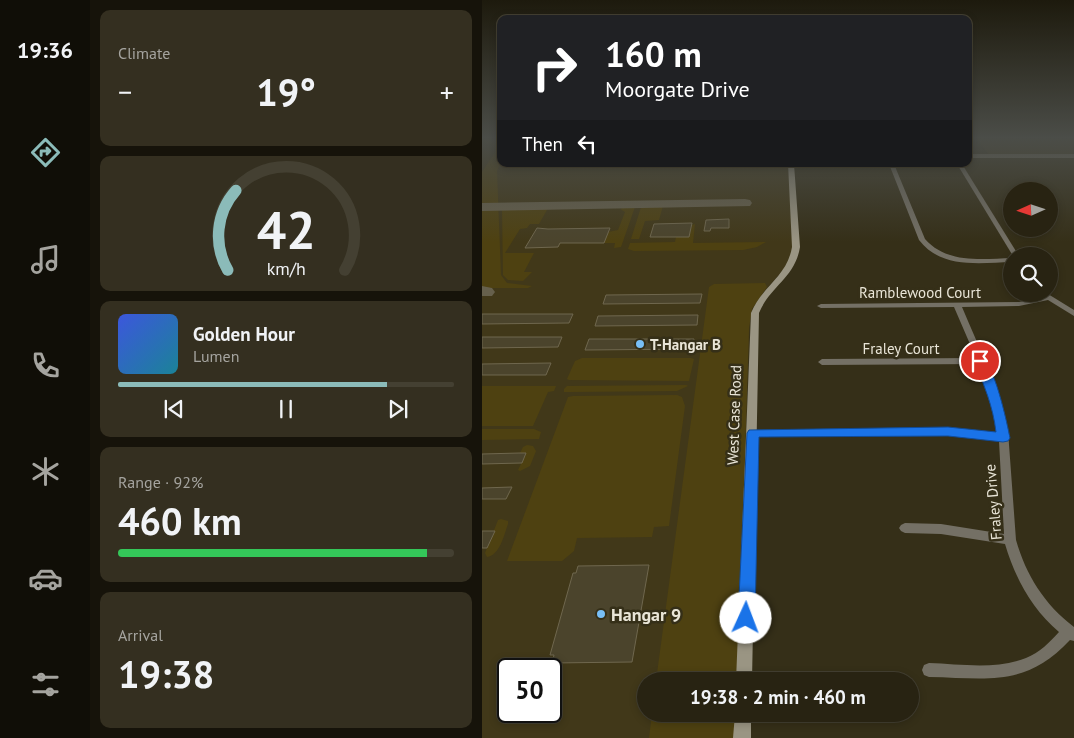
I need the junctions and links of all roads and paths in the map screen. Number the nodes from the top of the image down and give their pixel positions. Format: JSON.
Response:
{"nodes":[{"id":1,"x":791,"y":173,"type":"edge"},
{"id":2,"x":896,"y":173,"type":"edge"},
{"id":3,"x":965,"y":173,"type":"edge"},
{"id":4,"x":1010,"y":247,"type":"edge"},
{"id":5,"x":1003,"y":260,"type":"edge"},
{"id":6,"x":1026,"y":302,"type":"edge"},
{"id":7,"x":1055,"y":302,"type":"edge"},
{"id":8,"x":957,"y":305,"type":"junction"},
{"id":9,"x":821,"y":306,"type":"dead end"},
{"id":10,"x":1074,"y":314,"type":"edge"},
{"id":11,"x":980,"y":361,"type":"junction"},
{"id":12,"x":822,"y":362,"type":"dead end"},
{"id":13,"x":753,"y":433,"type":"junction"},
{"id":14,"x":1003,"y":438,"type":"junction"},
{"id":15,"x":905,"y":528,"type":"dead end"},
{"id":16,"x":1010,"y":540,"type":"junction"},
{"id":17,"x":1071,"y":633,"type":"edge"},
{"id":18,"x":930,"y":670,"type":"dead end"},
{"id":19,"x":744,"y":672,"type":"edge"},
{"id":20,"x":743,"y":722,"type":"edge"},
{"id":21,"x":742,"y":738,"type":"edge"}],
"edges":[{"from":1,"to":13,"type":"main road","name":"West Case Road"},
{"from":2,"to":5,"type":"street"},
{"from":3,"to":4,"type":"street"},
{"from":6,"to":8,"type":"street","name":"Ramblewood Court"},
{"from":7,"to":10,"type":"street"},
{"from":8,"to":9,"type":"street","name":"Ramblewood Court"},
{"from":8,"to":11,"type":"street","name":"Fraley Drive"},
{"from":11,"to":12,"type":"street","name":"Fraley Court"},
{"from":11,"to":14,"type":"street","name":"Fraley Drive"},
{"from":13,"to":14,"type":"street"},
{"from":13,"to":19,"type":"main road","name":"West Case Road"},
{"from":14,"to":16,"type":"street","name":"Fraley Drive"},
{"from":15,"to":16,"type":"street"},
{"from":16,"to":17,"type":"street","name":"Fraley Drive"},
{"from":17,"to":18,"type":"street"},
{"from":20,"to":21,"type":"main road"}]}
